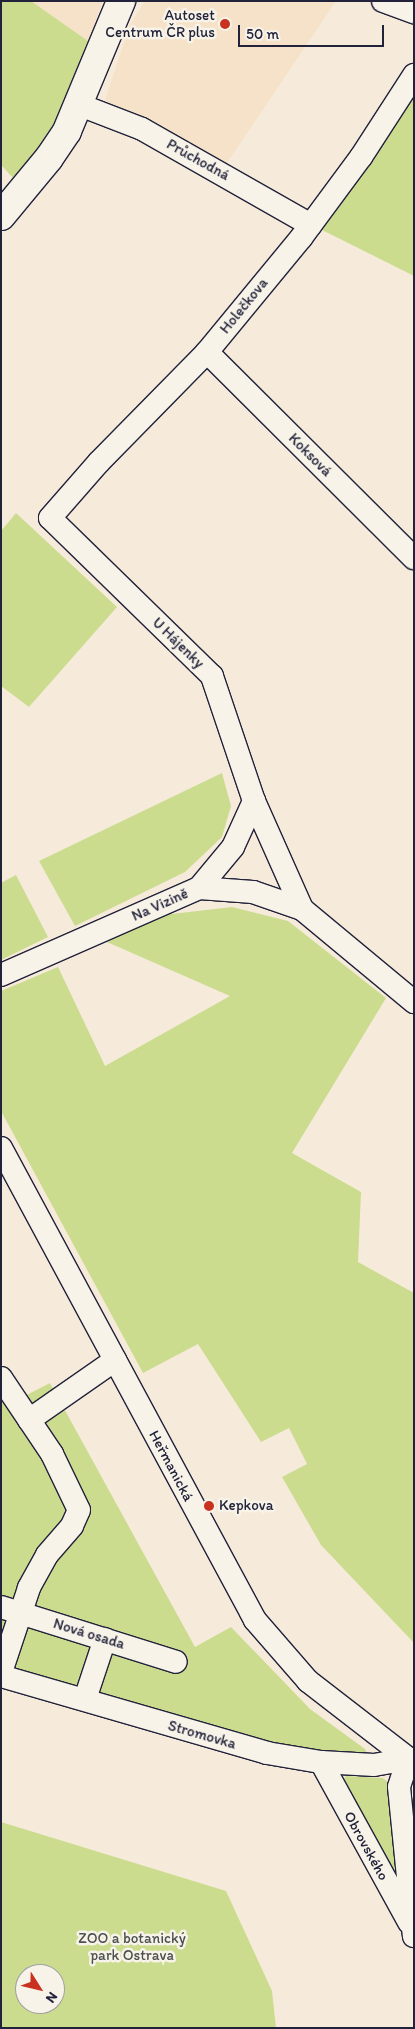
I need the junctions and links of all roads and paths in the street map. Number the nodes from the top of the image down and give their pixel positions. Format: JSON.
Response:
{"nodes":[{"id":1,"x":121,"y":1,"type":"edge"},
{"id":2,"x":383,"y":1,"type":"edge"},
{"id":3,"x":414,"y":12,"type":"edge"},
{"id":4,"x":414,"y":75,"type":"edge"},
{"id":5,"x":80,"y":105,"type":"junction"},
{"id":6,"x":1,"y":216,"type":"edge"},
{"id":7,"x":311,"y":225,"type":"junction"},
{"id":8,"x":207,"y":352,"type":"junction"},
{"id":9,"x":50,"y":518,"type":"joint"},
{"id":10,"x":414,"y":558,"type":"edge"},
{"id":11,"x":254,"y":801,"type":"junction"},
{"id":12,"x":199,"y":888,"type":"junction"},
{"id":13,"x":302,"y":909,"type":"junction"},
{"id":14,"x":1,"y":975,"type":"edge"},
{"id":15,"x":411,"y":993,"type":"edge"},
{"id":16,"x":1,"y":1148,"type":"edge"},
{"id":17,"x":115,"y":1360,"type":"junction"},
{"id":18,"x":1,"y":1378,"type":"edge"},
{"id":19,"x":29,"y":1420,"type":"junction"},
{"id":20,"x":10,"y":1610,"type":"edge"},
{"id":21,"x":105,"y":1639,"type":"junction"},
{"id":22,"x":176,"y":1662,"type":"dead end"},
{"id":23,"x":1,"y":1672,"type":"edge"},
{"id":24,"x":1,"y":1676,"type":"edge"},
{"id":25,"x":85,"y":1699,"type":"junction"},
{"id":26,"x":411,"y":1761,"type":"edge"},
{"id":27,"x":321,"y":1762,"type":"junction"},
{"id":28,"x":413,"y":1933,"type":"edge"}],
"edges":[{"from":1,"to":5,"type":"street"},
{"from":2,"to":3,"type":"street"},
{"from":4,"to":7,"type":"street","name":"Holečkova"},
{"from":5,"to":6,"type":"street"},
{"from":5,"to":7,"type":"street","name":"Průchodná"},
{"from":7,"to":8,"type":"street","name":"Holečkova"},
{"from":8,"to":9,"type":"street","name":"Holečkova"},
{"from":8,"to":10,"type":"street","name":"Koksová"},
{"from":9,"to":11,"type":"street","name":"U Hájenky"},
{"from":11,"to":12,"type":"street"},
{"from":11,"to":13,"type":"street","name":"U Hájenky"},
{"from":12,"to":13,"type":"street","name":"Na Vizině"},
{"from":12,"to":14,"type":"street","name":"Na Vizině"},
{"from":13,"to":15,"type":"street","name":"Na Vizině"},
{"from":16,"to":17,"type":"street","name":"Heřmanická"},
{"from":17,"to":19,"type":"street"},
{"from":17,"to":26,"type":"street","name":"Heřmanická"},
{"from":18,"to":19,"type":"street"},
{"from":19,"to":20,"type":"street"},
{"from":20,"to":21,"type":"street","name":"Nová osada"},
{"from":20,"to":23,"type":"street"},
{"from":21,"to":22,"type":"street","name":"Nová osada"},
{"from":21,"to":25,"type":"street"},
{"from":24,"to":25,"type":"street","name":"Stromovka"},
{"from":25,"to":27,"type":"street","name":"Stromovka"},
{"from":26,"to":27,"type":"street","name":"Stromovka"},
{"from":26,"to":28,"type":"street","name":"Obrovského"},
{"from":27,"to":28,"type":"street","name":"Obrovského"}]}
